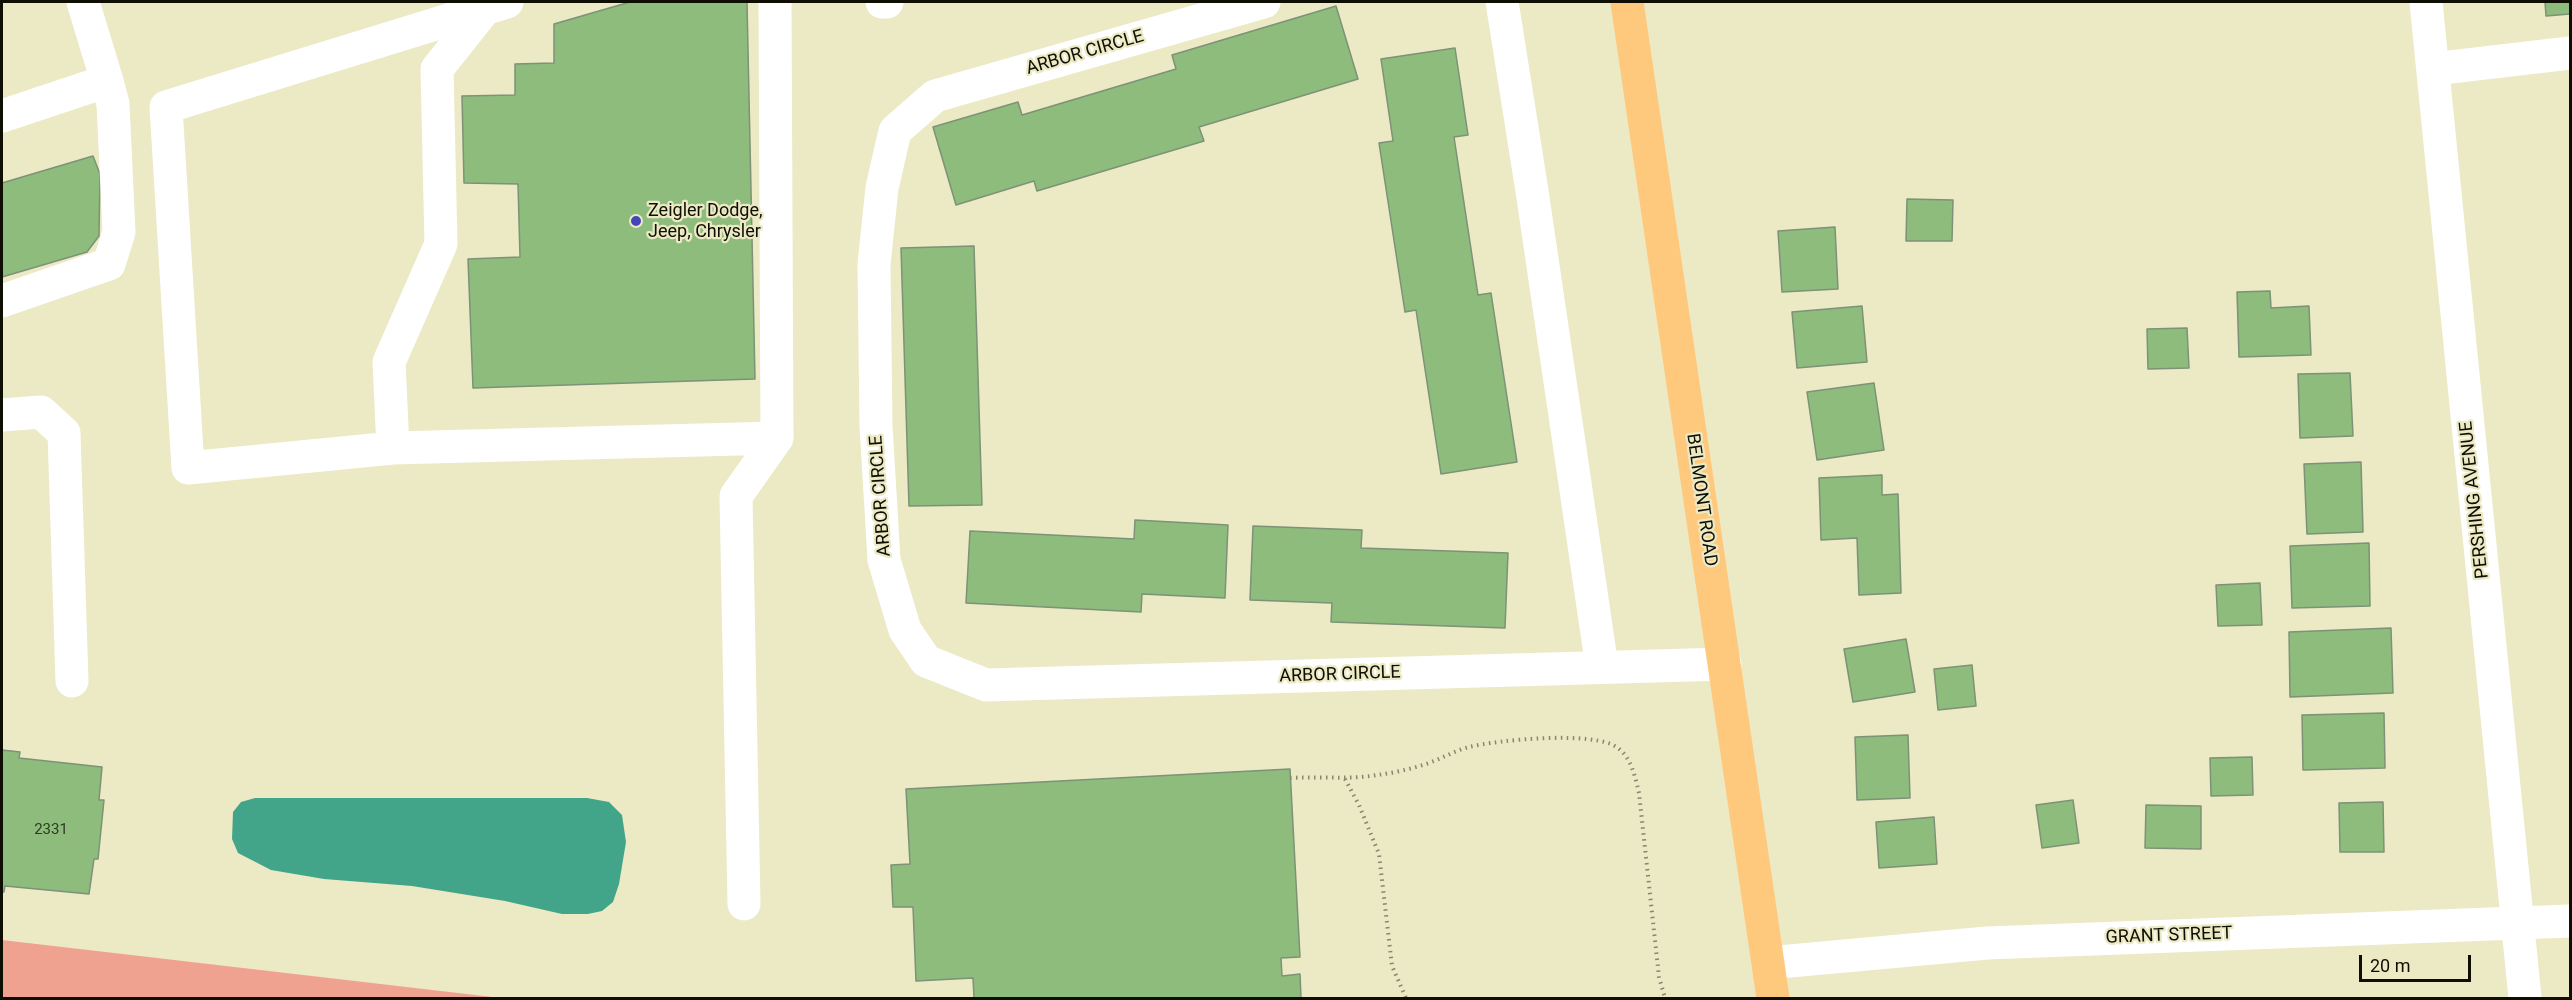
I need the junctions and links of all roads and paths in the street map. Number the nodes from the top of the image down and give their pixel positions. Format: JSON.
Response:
{"nodes":[{"id":1,"x":83,"y":2,"type":"edge"},
{"id":2,"x":775,"y":2,"type":"edge"},
{"id":3,"x":882,"y":2,"type":"edge"},
{"id":4,"x":887,"y":2,"type":"edge"},
{"id":5,"x":1264,"y":2,"type":"edge"},
{"id":6,"x":1502,"y":2,"type":"edge"},
{"id":7,"x":1627,"y":2,"type":"edge"},
{"id":8,"x":2426,"y":2,"type":"edge"},
{"id":9,"x":491,"y":4,"type":"edge"},
{"id":10,"x":2571,"y":53,"type":"edge"},
{"id":11,"x":2433,"y":69,"type":"junction"},
{"id":12,"x":107,"y":81,"type":"junction"},
{"id":13,"x":2,"y":116,"type":"edge"},
{"id":14,"x":2,"y":301,"type":"edge"},
{"id":15,"x":2,"y":415,"type":"edge"},
{"id":16,"x":777,"y":438,"type":"junction"},
{"id":17,"x":393,"y":448,"type":"junction"},
{"id":18,"x":1725,"y":664,"type":"junction"},
{"id":19,"x":1602,"y":667,"type":"junction"},
{"id":20,"x":72,"y":681,"type":"dead end"},
{"id":21,"x":1290,"y":778,"type":"dead end"},
{"id":22,"x":1345,"y":778,"type":"junction"},
{"id":23,"x":744,"y":904,"type":"dead end"},
{"id":24,"x":2571,"y":921,"type":"edge"},
{"id":25,"x":2517,"y":922,"type":"junction"},
{"id":26,"x":1768,"y":963,"type":"junction"},
{"id":27,"x":1406,"y":999,"type":"edge"},
{"id":28,"x":1665,"y":999,"type":"edge"},
{"id":29,"x":1773,"y":999,"type":"edge"},
{"id":30,"x":2525,"y":999,"type":"edge"}],
"edges":[{"from":1,"to":12,"type":"street"},
{"from":2,"to":16,"type":"street"},
{"from":3,"to":4,"type":"street"},
{"from":5,"to":19,"type":"street","name":"ARBOR CIRCLE"},
{"from":6,"to":19,"type":"street"},
{"from":7,"to":18,"type":"main road","name":"BELMONT ROAD"},
{"from":8,"to":11,"type":"street","name":"PERSHING AVENUE"},
{"from":9,"to":17,"type":"street"},
{"from":9,"to":17,"type":"street"},
{"from":10,"to":11,"type":"street"},
{"from":11,"to":25,"type":"street","name":"PERSHING AVENUE"},
{"from":12,"to":13,"type":"street"},
{"from":12,"to":14,"type":"street"},
{"from":15,"to":20,"type":"street"},
{"from":16,"to":17,"type":"street"},
{"from":16,"to":23,"type":"street"},
{"from":18,"to":19,"type":"street","name":"ARBOR CIRCLE"},
{"from":18,"to":26,"type":"main road","name":"BELMONT ROAD"},
{"from":21,"to":22,"type":"path"},
{"from":22,"to":27,"type":"path"},
{"from":22,"to":28,"type":"path"},
{"from":24,"to":25,"type":"street","name":"GRANT STREET"},
{"from":25,"to":26,"type":"street","name":"GRANT STREET"},
{"from":25,"to":30,"type":"street","name":"PERSHING AVENUE"},
{"from":26,"to":29,"type":"main road","name":"BELMONT ROAD"}]}
